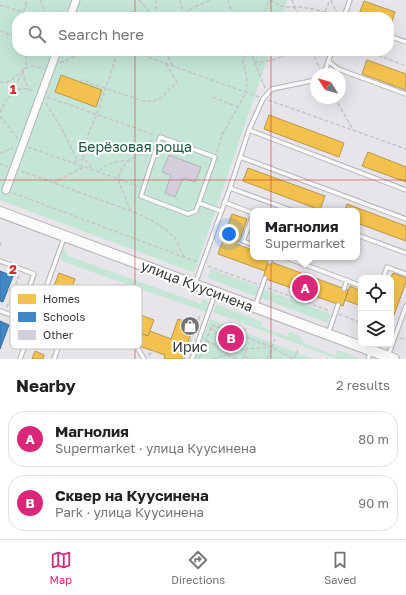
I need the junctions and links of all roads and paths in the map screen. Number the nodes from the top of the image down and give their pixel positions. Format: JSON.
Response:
{"nodes":[{"id":1,"x":26,"y":0,"type":"edge"},
{"id":2,"x":40,"y":0,"type":"edge"},
{"id":3,"x":76,"y":0,"type":"edge"},
{"id":4,"x":139,"y":0,"type":"edge"},
{"id":5,"x":156,"y":0,"type":"edge"},
{"id":6,"x":180,"y":0,"type":"edge"},
{"id":7,"x":206,"y":0,"type":"edge"},
{"id":8,"x":211,"y":0,"type":"edge"},
{"id":9,"x":228,"y":0,"type":"edge"},
{"id":10,"x":269,"y":0,"type":"edge"},
{"id":11,"x":292,"y":0,"type":"edge"},
{"id":12,"x":330,"y":0,"type":"edge"},
{"id":13,"x":350,"y":0,"type":"edge"},
{"id":14,"x":202,"y":4,"type":"junction"},
{"id":15,"x":0,"y":5,"type":"edge"},
{"id":16,"x":73,"y":8,"type":"junction"},
{"id":17,"x":294,"y":8,"type":"junction"},
{"id":18,"x":23,"y":12,"type":"joint"},
{"id":19,"x":45,"y":12,"type":"edge"},
{"id":20,"x":61,"y":12,"type":"edge"},
{"id":21,"x":72,"y":12,"type":"edge"},
{"id":22,"x":149,"y":12,"type":"edge"},
{"id":23,"x":157,"y":12,"type":"edge"},
{"id":24,"x":183,"y":12,"type":"edge"},
{"id":25,"x":186,"y":12,"type":"edge"},
{"id":26,"x":232,"y":12,"type":"edge"},
{"id":27,"x":265,"y":12,"type":"edge"},
{"id":28,"x":296,"y":12,"type":"edge"},
{"id":29,"x":326,"y":12,"type":"joint"},
{"id":30,"x":337,"y":12,"type":"edge"},
{"id":31,"x":346,"y":12,"type":"edge"},
{"id":32,"x":0,"y":31,"type":"edge"},
{"id":33,"x":12,"y":36,"type":"edge"},
{"id":34,"x":394,"y":38,"type":"edge"},
{"id":35,"x":406,"y":42,"type":"edge"},
{"id":36,"x":26,"y":56,"type":"edge"},
{"id":37,"x":55,"y":56,"type":"edge"},
{"id":38,"x":76,"y":56,"type":"edge"},
{"id":39,"x":116,"y":56,"type":"edge"},
{"id":40,"x":145,"y":56,"type":"edge"},
{"id":41,"x":168,"y":56,"type":"edge"},
{"id":42,"x":244,"y":56,"type":"edge"},
{"id":43,"x":251,"y":56,"type":"edge"},
{"id":44,"x":283,"y":56,"type":"edge"},
{"id":45,"x":314,"y":56,"type":"edge"},
{"id":46,"x":330,"y":56,"type":"edge"},
{"id":47,"x":380,"y":56,"type":"edge"},
{"id":48,"x":328,"y":61,"type":"junction"},
{"id":49,"x":254,"y":62,"type":"junction"},
{"id":50,"x":165,"y":63,"type":"junction"},
{"id":51,"x":173,"y":66,"type":"junction"},
{"id":52,"x":406,"y":66,"type":"edge"},
{"id":53,"x":319,"y":68,"type":"edge"},
{"id":54,"x":326,"y":68,"type":"edge"},
{"id":55,"x":23,"y":71,"type":"junction"},
{"id":56,"x":50,"y":71,"type":"junction"},
{"id":57,"x":310,"y":81,"type":"edge"},
{"id":58,"x":0,"y":82,"type":"edge"},
{"id":59,"x":80,"y":82,"type":"dead end"},
{"id":60,"x":105,"y":88,"type":"junction"},
{"id":61,"x":30,"y":90,"type":"junction"},
{"id":62,"x":11,"y":92,"type":"junction"},
{"id":63,"x":246,"y":93,"type":"junction"},
{"id":64,"x":267,"y":93,"type":"junction"},
{"id":65,"x":41,"y":94,"type":"junction"},
{"id":66,"x":406,"y":94,"type":"edge"},
{"id":67,"x":213,"y":97,"type":"dead end"},
{"id":68,"x":263,"y":99,"type":"junction"},
{"id":69,"x":338,"y":104,"type":"edge"},
{"id":70,"x":238,"y":107,"type":"junction"},
{"id":71,"x":0,"y":113,"type":"edge"},
{"id":72,"x":97,"y":114,"type":"junction"},
{"id":73,"x":0,"y":116,"type":"edge"},
{"id":74,"x":249,"y":130,"type":"junction"},
{"id":75,"x":352,"y":130,"type":"junction"},
{"id":76,"x":22,"y":145,"type":"junction"},
{"id":77,"x":406,"y":149,"type":"edge"},
{"id":78,"x":0,"y":153,"type":"edge"},
{"id":79,"x":215,"y":156,"type":"junction"},
{"id":80,"x":240,"y":157,"type":"junction"},
{"id":81,"x":83,"y":159,"type":"junction"},
{"id":82,"x":77,"y":160,"type":"junction"},
{"id":83,"x":128,"y":161,"type":"junction"},
{"id":84,"x":74,"y":163,"type":"junction"},
{"id":85,"x":84,"y":167,"type":"junction"},
{"id":86,"x":14,"y":169,"type":"junction"},
{"id":87,"x":92,"y":169,"type":"junction"},
{"id":88,"x":98,"y":172,"type":"junction"},
{"id":89,"x":118,"y":179,"type":"junction"},
{"id":90,"x":53,"y":183,"type":"junction"},
{"id":91,"x":144,"y":188,"type":"junction"},
{"id":92,"x":230,"y":188,"type":"junction"},
{"id":93,"x":6,"y":190,"type":"joint"},
{"id":94,"x":406,"y":190,"type":"edge"},
{"id":95,"x":224,"y":202,"type":"junction"},
{"id":96,"x":199,"y":203,"type":"junction"},
{"id":97,"x":285,"y":208,"type":"edge"},
{"id":98,"x":132,"y":211,"type":"junction"},
{"id":99,"x":221,"y":211,"type":"junction"},
{"id":100,"x":0,"y":212,"type":"edge"},
{"id":101,"x":250,"y":213,"type":"edge"},
{"id":102,"x":406,"y":219,"type":"edge"},
{"id":103,"x":250,"y":222,"type":"edge"},
{"id":104,"x":360,"y":236,"type":"edge"},
{"id":105,"x":64,"y":237,"type":"junction"},
{"id":106,"x":2,"y":241,"type":"dead end"},
{"id":107,"x":250,"y":244,"type":"edge"},
{"id":108,"x":0,"y":246,"type":"edge"},
{"id":109,"x":406,"y":253,"type":"edge"},
{"id":110,"x":184,"y":257,"type":"junction"},
{"id":111,"x":293,"y":260,"type":"edge"},
{"id":112,"x":0,"y":261,"type":"edge"},
{"id":113,"x":202,"y":264,"type":"junction"},
{"id":114,"x":21,"y":269,"type":"junction"},
{"id":115,"x":406,"y":274,"type":"edge"},
{"id":116,"x":384,"y":275,"type":"edge"},
{"id":117,"x":265,"y":278,"type":"dead end"},
{"id":118,"x":347,"y":280,"type":"junction"},
{"id":119,"x":15,"y":285,"type":"edge"},
{"id":120,"x":30,"y":285,"type":"edge"},
{"id":121,"x":47,"y":285,"type":"edge"},
{"id":122,"x":194,"y":285,"type":"junction"},
{"id":123,"x":358,"y":285,"type":"edge"},
{"id":124,"x":262,"y":286,"type":"junction"},
{"id":125,"x":344,"y":289,"type":"dead end"},
{"id":126,"x":216,"y":293,"type":"junction"},
{"id":127,"x":10,"y":299,"type":"edge"},
{"id":128,"x":338,"y":305,"type":"dead end"},
{"id":129,"x":406,"y":306,"type":"edge"},
{"id":130,"x":255,"y":308,"type":"junction"},
{"id":131,"x":0,"y":311,"type":"edge"},
{"id":132,"x":405,"y":311,"type":"edge"},
{"id":133,"x":5,"y":313,"type":"junction"},
{"id":134,"x":335,"y":313,"type":"junction"},
{"id":135,"x":10,"y":315,"type":"edge"},
{"id":136,"x":200,"y":315,"type":"dead end"},
{"id":137,"x":358,"y":322,"type":"edge"},
{"id":138,"x":211,"y":328,"type":"junction"},
{"id":139,"x":246,"y":328,"type":"dead end"},
{"id":140,"x":328,"y":334,"type":"junction"},
{"id":141,"x":243,"y":336,"type":"junction"},
{"id":142,"x":275,"y":339,"type":"dead end"},
{"id":143,"x":206,"y":341,"type":"junction"},
{"id":144,"x":230,"y":345,"type":"junction"},
{"id":145,"x":272,"y":347,"type":"junction"},
{"id":146,"x":238,"y":348,"type":"junction"},
{"id":147,"x":299,"y":348,"type":"dead end"},
{"id":148,"x":23,"y":349,"type":"edge"},
{"id":149,"x":58,"y":349,"type":"edge"},
{"id":150,"x":138,"y":349,"type":"edge"},
{"id":151,"x":228,"y":350,"type":"junction"},
{"id":152,"x":246,"y":351,"type":"junction"},
{"id":153,"x":155,"y":352,"type":"dead end"},
{"id":154,"x":226,"y":355,"type":"junction"},
{"id":155,"x":370,"y":355,"type":"edge"},
{"id":156,"x":244,"y":356,"type":"junction"},
{"id":157,"x":144,"y":358,"type":"edge"},
{"id":158,"x":234,"y":358,"type":"edge"},
{"id":159,"x":391,"y":358,"type":"edge"},
{"id":160,"x":20,"y":359,"type":"edge"},
{"id":161,"x":54,"y":359,"type":"edge"},
{"id":162,"x":184,"y":359,"type":"edge"},
{"id":163,"x":192,"y":359,"type":"edge"},
{"id":164,"x":200,"y":359,"type":"edge"},
{"id":165,"x":213,"y":359,"type":"edge"},
{"id":166,"x":237,"y":359,"type":"edge"},
{"id":167,"x":243,"y":359,"type":"edge"},
{"id":168,"x":251,"y":359,"type":"edge"},
{"id":169,"x":267,"y":359,"type":"edge"},
{"id":170,"x":294,"y":359,"type":"edge"},
{"id":171,"x":299,"y":359,"type":"edge"}],
"edges":[{"from":1,"to":18,"type":"path"},
{"from":2,"to":19,"type":"path"},
{"from":3,"to":16,"type":"street"},
{"from":4,"to":22,"type":"path"},
{"from":5,"to":23,"type":"path"},
{"from":6,"to":24,"type":"path"},
{"from":7,"to":14,"type":"path"},
{"from":8,"to":14,"type":"path"},
{"from":9,"to":26,"type":"path"},
{"from":10,"to":17,"type":"path"},
{"from":10,"to":27,"type":"path"},
{"from":11,"to":17,"type":"path"},
{"from":12,"to":29,"type":"path"},
{"from":12,"to":30,"type":"path"},
{"from":13,"to":31,"type":"lane"},
{"from":14,"to":25,"type":"path"},
{"from":15,"to":18,"type":"path"},
{"from":16,"to":20,"type":"path"},
{"from":16,"to":21,"type":"street"},
{"from":17,"to":28,"type":"path"},
{"from":17,"to":29,"type":"path"},
{"from":32,"to":33,"type":"path"},
{"from":34,"to":35,"type":"lane"},
{"from":36,"to":55,"type":"path"},
{"from":37,"to":56,"type":"street"},
{"from":38,"to":56,"type":"path"},
{"from":39,"to":60,"type":"path"},
{"from":40,"to":50,"type":"path"},
{"from":41,"to":51,"type":"path"},
{"from":42,"to":63,"type":"path"},
{"from":43,"to":49,"type":"path"},
{"from":44,"to":49,"type":"path"},
{"from":45,"to":53,"type":"path"},
{"from":46,"to":48,"type":"lane"},
{"from":47,"to":52,"type":"path"},
{"from":48,"to":54,"type":"lane"},
{"from":48,"to":66,"type":"lane"},
{"from":49,"to":64,"type":"path"},
{"from":50,"to":51,"type":"path"},
{"from":50,"to":60,"type":"path"},
{"from":51,"to":63,"type":"path"},
{"from":55,"to":56,"type":"path"},
{"from":55,"to":58,"type":"path"},
{"from":55,"to":61,"type":"path"},
{"from":55,"to":62,"type":"path"},
{"from":56,"to":65,"type":"street"},
{"from":57,"to":64,"type":"lane"},
{"from":59,"to":60,"type":"path"},
{"from":60,"to":72,"type":"path"},
{"from":61,"to":62,"type":"path"},
{"from":61,"to":65,"type":"path"},
{"from":62,"to":71,"type":"path"},
{"from":63,"to":68,"type":"path"},
{"from":63,"to":70,"type":"path"},
{"from":64,"to":68,"type":"lane"},
{"from":65,"to":72,"type":"path"},
{"from":65,"to":76,"type":"street"},
{"from":65,"to":82,"type":"path"},
{"from":67,"to":70,"type":"path"},
{"from":68,"to":74,"type":"lane"},
{"from":68,"to":75,"type":"path"},
{"from":69,"to":75,"type":"path"},
{"from":70,"to":79,"type":"path"},
{"from":72,"to":81,"type":"path"},
{"from":72,"to":83,"type":"path"},
{"from":73,"to":76,"type":"path"},
{"from":74,"to":80,"type":"lane"},
{"from":74,"to":94,"type":"lane"},
{"from":75,"to":77,"type":"path"},
{"from":76,"to":78,"type":"path"},
{"from":76,"to":84,"type":"path"},
{"from":76,"to":86,"type":"street"},
{"from":79,"to":91,"type":"lane"},
{"from":79,"to":96,"type":"lane"},
{"from":80,"to":92,"type":"lane"},
{"from":80,"to":102,"type":"lane"},
{"from":81,"to":82,"type":"path"},
{"from":81,"to":87,"type":"path"},
{"from":82,"to":84,"type":"path"},
{"from":83,"to":88,"type":"path"},
{"from":83,"to":89,"type":"path"},
{"from":84,"to":85,"type":"path"},
{"from":85,"to":87,"type":"path"},
{"from":85,"to":90,"type":"path"},
{"from":86,"to":90,"type":"path"},
{"from":86,"to":93,"type":"street"},
{"from":87,"to":88,"type":"path"},
{"from":88,"to":89,"type":"path"},
{"from":89,"to":91,"type":"path"},
{"from":89,"to":98,"type":"path"},
{"from":90,"to":98,"type":"path"},
{"from":91,"to":96,"type":"lane"},
{"from":92,"to":95,"type":"lane"},
{"from":92,"to":97,"type":"lane"},
{"from":93,"to":110,"type":"path"},
{"from":95,"to":99,"type":"lane"},
{"from":95,"to":101,"type":"lane"},
{"from":96,"to":99,"type":"lane"},
{"from":98,"to":110,"type":"path"},
{"from":99,"to":113,"type":"lane"},
{"from":100,"to":105,"type":"main road","name":"улица Куусинена"},
{"from":103,"to":107,"type":"lane"},
{"from":104,"to":109,"type":"lane"},
{"from":105,"to":121,"type":"lane"},
{"from":105,"to":122,"type":"main road","name":"улица Куусинена"},
{"from":106,"to":108,"type":"path"},
{"from":110,"to":113,"type":"path"},
{"from":111,"to":118,"type":"lane"},
{"from":112,"to":114,"type":"lane"},
{"from":113,"to":122,"type":"lane"},
{"from":113,"to":124,"type":"path"},
{"from":114,"to":119,"type":"path"},
{"from":114,"to":120,"type":"lane"},
{"from":115,"to":116,"type":"lane"},
{"from":117,"to":124,"type":"lane"},
{"from":118,"to":123,"type":"lane"},
{"from":118,"to":125,"type":"lane"},
{"from":122,"to":126,"type":"main road","name":"улица Куусинена"},
{"from":124,"to":130,"type":"lane"},
{"from":124,"to":134,"type":"path"},
{"from":126,"to":130,"type":"main road","name":"улица Куусинена"},
{"from":126,"to":163,"type":"lane"},
{"from":127,"to":133,"type":"path"},
{"from":128,"to":134,"type":"lane"},
{"from":129,"to":132,"type":"lane"},
{"from":130,"to":140,"type":"main road","name":"улица Куусинена"},
{"from":131,"to":133,"type":"lane"},
{"from":132,"to":159,"type":"lane"},
{"from":133,"to":135,"type":"lane"},
{"from":134,"to":137,"type":"path"},
{"from":134,"to":140,"type":"lane"},
{"from":136,"to":162,"type":"path"},
{"from":138,"to":141,"type":"path"},
{"from":138,"to":143,"type":"path"},
{"from":138,"to":144,"type":"path"},
{"from":139,"to":141,"type":"path"},
{"from":140,"to":155,"type":"main road","name":"улица Куусинена"},
{"from":141,"to":145,"type":"path"},
{"from":141,"to":146,"type":"path"},
{"from":142,"to":145,"type":"path"},
{"from":143,"to":151,"type":"path"},
{"from":143,"to":164,"type":"path"},
{"from":144,"to":146,"type":"path"},
{"from":144,"to":151,"type":"path"},
{"from":145,"to":152,"type":"path"},
{"from":145,"to":169,"type":"path"},
{"from":145,"to":170,"type":"path"},
{"from":146,"to":152,"type":"path"},
{"from":147,"to":170,"type":"path"},
{"from":148,"to":160,"type":"lane"},
{"from":149,"to":161,"type":"lane"},
{"from":150,"to":157,"type":"lane"},
{"from":151,"to":154,"type":"path"},
{"from":152,"to":156,"type":"path"},
{"from":153,"to":157,"type":"path"},
{"from":154,"to":158,"type":"path"},
{"from":154,"to":165,"type":"path"},
{"from":155,"to":159,"type":"main road","name":"улица Куусинена"},
{"from":156,"to":167,"type":"path"},
{"from":156,"to":168,"type":"path"},
{"from":158,"to":166,"type":"path"},
{"from":170,"to":171,"type":"path"}]}
